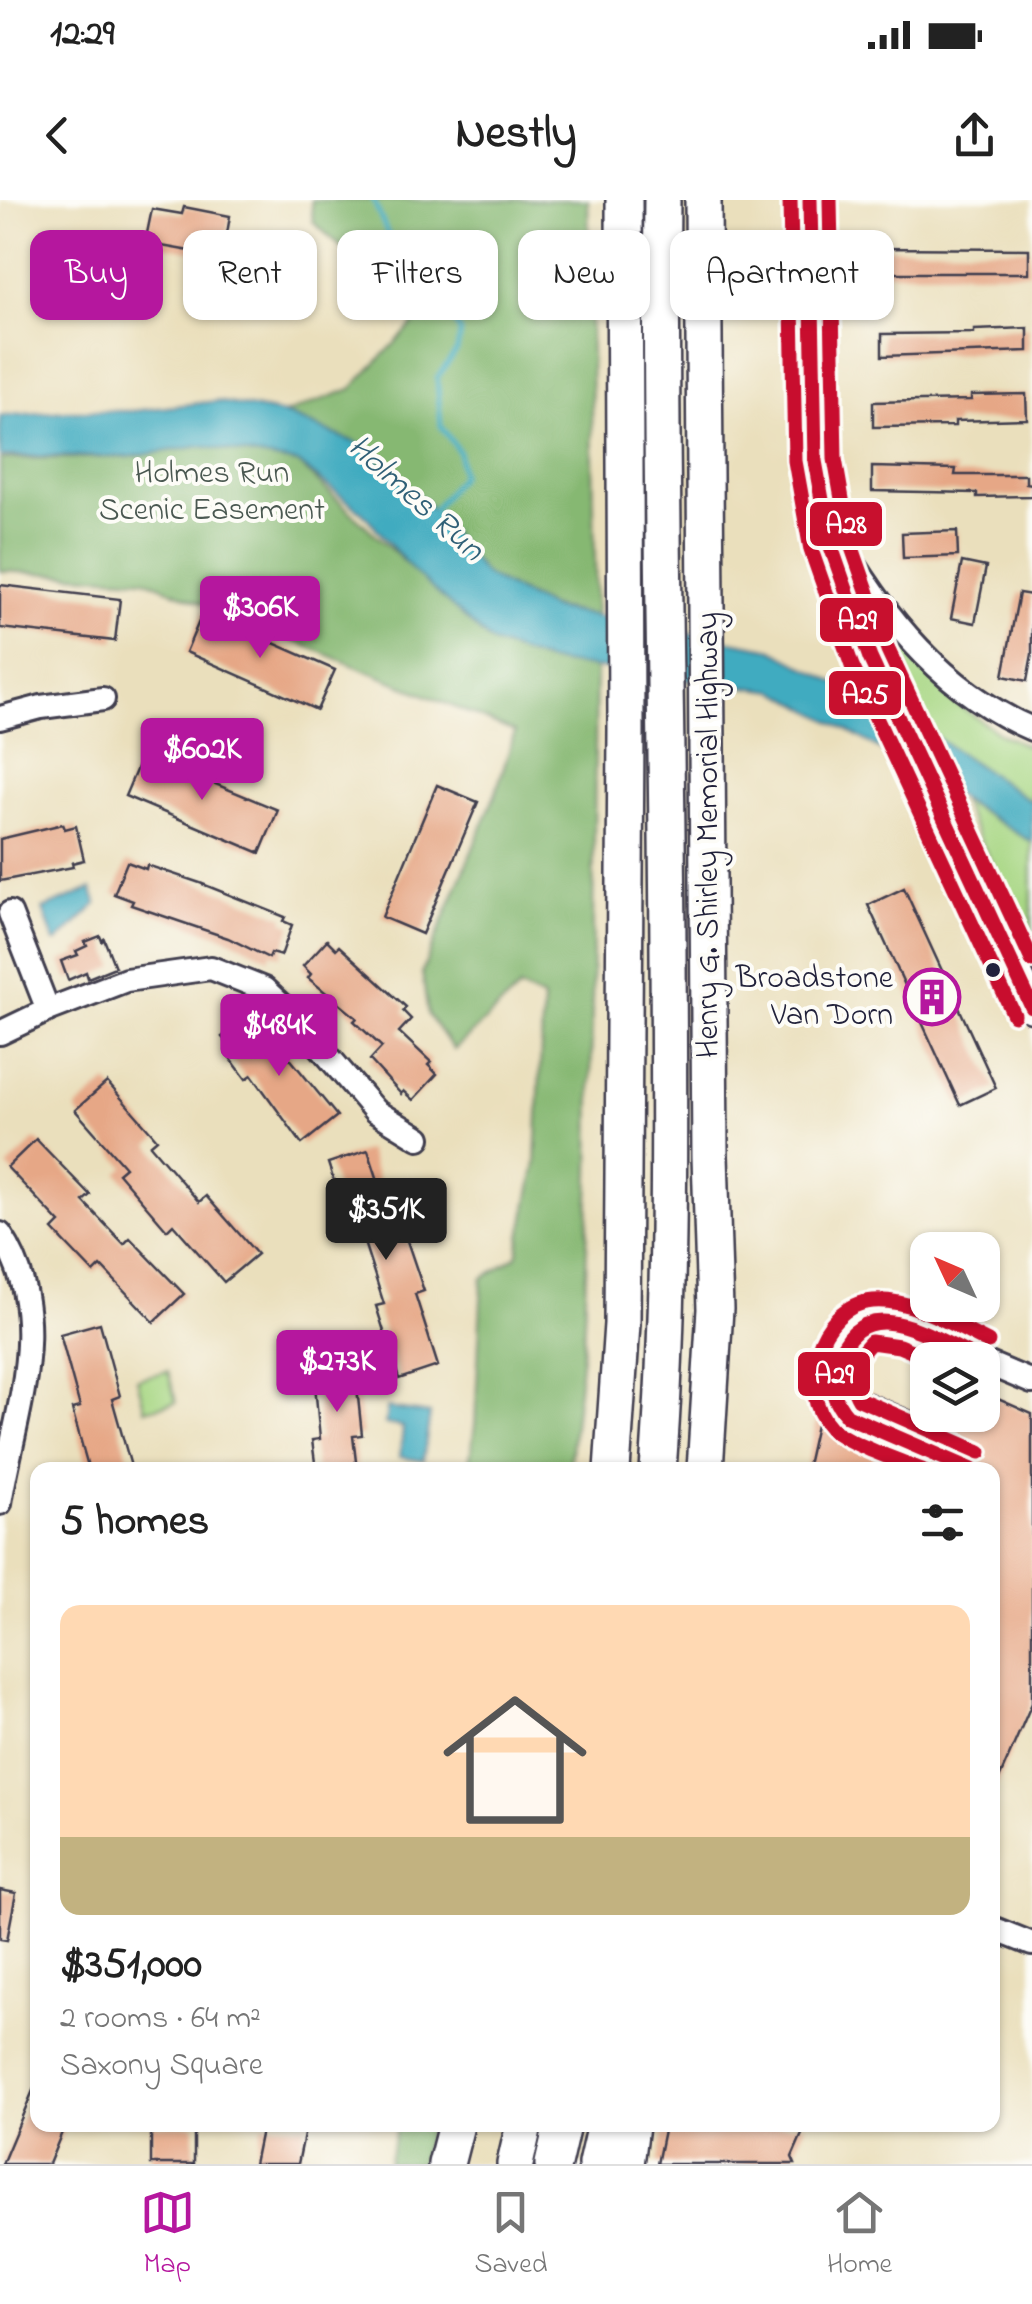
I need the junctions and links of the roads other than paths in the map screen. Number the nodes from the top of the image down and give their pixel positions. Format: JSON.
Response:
{"nodes":[{"id":1,"x":624,"y":200,"type":"edge"},
{"id":2,"x":662,"y":200,"type":"edge"},
{"id":3,"x":703,"y":200,"type":"edge"},
{"id":4,"x":810,"y":200,"type":"edge"},
{"id":5,"x":819,"y":502,"type":"junction"},
{"id":6,"x":102,"y":699,"type":"dead end"},
{"id":7,"x":0,"y":718,"type":"edge"},
{"id":8,"x":1032,"y":730,"type":"edge"},
{"id":9,"x":10,"y":913,"type":"dead end"},
{"id":10,"x":1032,"y":1007,"type":"edge"},
{"id":11,"x":48,"y":1010,"type":"junction"},
{"id":12,"x":0,"y":1032,"type":"edge"},
{"id":13,"x":419,"y":1138,"type":"dead end"},
{"id":14,"x":0,"y":1234,"type":"edge"},
{"id":15,"x":936,"y":1342,"type":"edge"},
{"id":16,"x":1000,"y":1369,"type":"edge"},
{"id":17,"x":831,"y":1376,"type":"dead end"},
{"id":18,"x":1032,"y":1382,"type":"edge"},
{"id":19,"x":612,"y":1462,"type":"edge"},
{"id":20,"x":658,"y":1462,"type":"edge"},
{"id":21,"x":705,"y":1462,"type":"edge"},
{"id":22,"x":0,"y":1503,"type":"edge"},
{"id":23,"x":1000,"y":1931,"type":"edge"},
{"id":24,"x":1032,"y":1944,"type":"edge"},
{"id":25,"x":454,"y":2132,"type":"edge"},
{"id":26,"x":522,"y":2132,"type":"edge"},
{"id":27,"x":560,"y":2132,"type":"edge"},
{"id":28,"x":603,"y":2132,"type":"edge"},
{"id":29,"x":630,"y":2132,"type":"edge"},
{"id":30,"x":446,"y":2164,"type":"edge"},
{"id":31,"x":515,"y":2164,"type":"edge"},
{"id":32,"x":553,"y":2164,"type":"edge"},
{"id":33,"x":596,"y":2164,"type":"edge"},
{"id":34,"x":626,"y":2164,"type":"edge"}],
"edges":[{"from":1,"to":19,"type":"highway"},
{"from":2,"to":20,"type":"highway"},
{"from":3,"to":21,"type":"highway","name":"Henry G. Shirley Memorial Highway"},
{"from":4,"to":5,"type":"main road"},
{"from":5,"to":8,"type":"street"},
{"from":5,"to":10,"type":"main road"},
{"from":6,"to":7,"type":"street"},
{"from":9,"to":11,"type":"street"},
{"from":11,"to":12,"type":"street"},
{"from":11,"to":13,"type":"street"},
{"from":14,"to":22,"type":"street"},
{"from":15,"to":17,"type":"street"},
{"from":16,"to":18,"type":"street"},
{"from":23,"to":24,"type":"street"},
{"from":25,"to":30,"type":"highway"},
{"from":26,"to":31,"type":"highway"},
{"from":27,"to":32,"type":"highway"},
{"from":28,"to":33,"type":"highway"},
{"from":29,"to":34,"type":"highway"}]}
